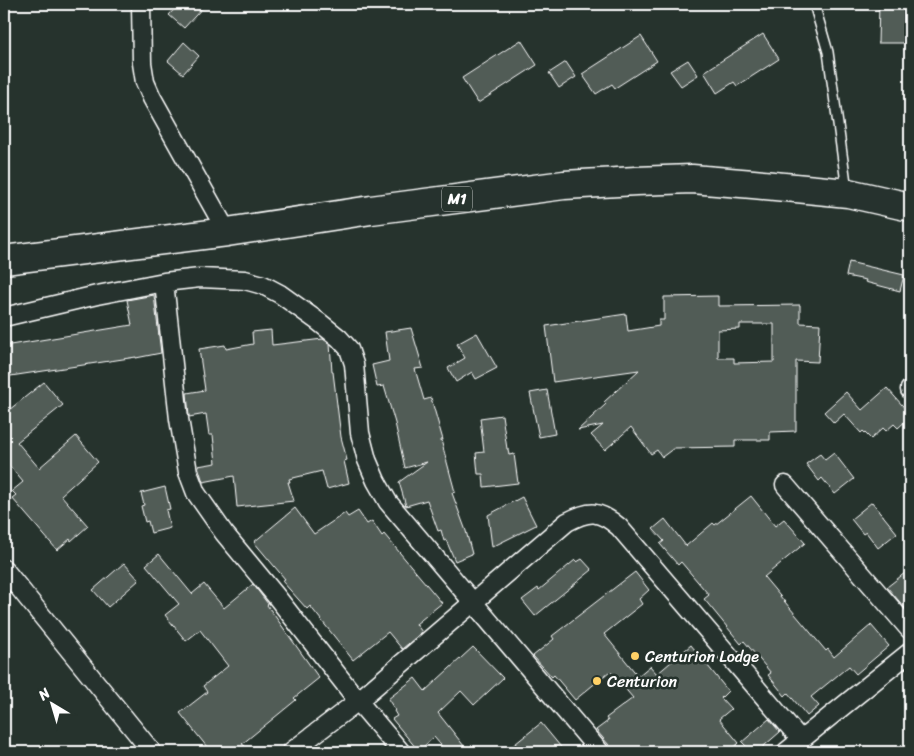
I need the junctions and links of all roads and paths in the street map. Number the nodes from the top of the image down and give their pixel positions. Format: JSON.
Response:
{"nodes":[{"id":1,"x":141,"y":4,"type":"edge"},
{"id":2,"x":814,"y":4,"type":"edge"},
{"id":3,"x":848,"y":193,"type":"junction"},
{"id":4,"x":910,"y":207,"type":"edge"},
{"id":5,"x":227,"y":232,"type":"junction"},
{"id":6,"x":4,"y":260,"type":"edge"},
{"id":7,"x":164,"y":282,"type":"junction"},
{"id":8,"x":4,"y":317,"type":"edge"},
{"id":9,"x":784,"y":485,"type":"dead end"},
{"id":10,"x":4,"y":569,"type":"edge"},
{"id":11,"x":474,"y":603,"type":"junction"},
{"id":12,"x":910,"y":630,"type":"edge"},
{"id":13,"x":910,"y":652,"type":"edge"},
{"id":14,"x":358,"y":701,"type":"junction"},
{"id":15,"x":801,"y":740,"type":"junction"},
{"id":16,"x":152,"y":752,"type":"edge"},
{"id":17,"x":291,"y":752,"type":"edge"},
{"id":18,"x":401,"y":752,"type":"edge"},
{"id":19,"x":600,"y":752,"type":"edge"},
{"id":20,"x":786,"y":752,"type":"edge"}],
"edges":[{"from":1,"to":5,"type":"street"},
{"from":2,"to":3,"type":"lane"},
{"from":3,"to":4,"type":"highway","number":"M1"},
{"from":3,"to":5,"type":"highway","number":"M1"},
{"from":5,"to":6,"type":"highway","number":"M1"},
{"from":7,"to":8,"type":"street"},
{"from":7,"to":11,"type":"street"},
{"from":7,"to":14,"type":"street"},
{"from":9,"to":12,"type":"street"},
{"from":10,"to":16,"type":"street"},
{"from":11,"to":14,"type":"street"},
{"from":11,"to":15,"type":"street"},
{"from":11,"to":19,"type":"street"},
{"from":13,"to":15,"type":"street"},
{"from":14,"to":17,"type":"street"},
{"from":14,"to":18,"type":"street"},
{"from":15,"to":20,"type":"street"}]}
